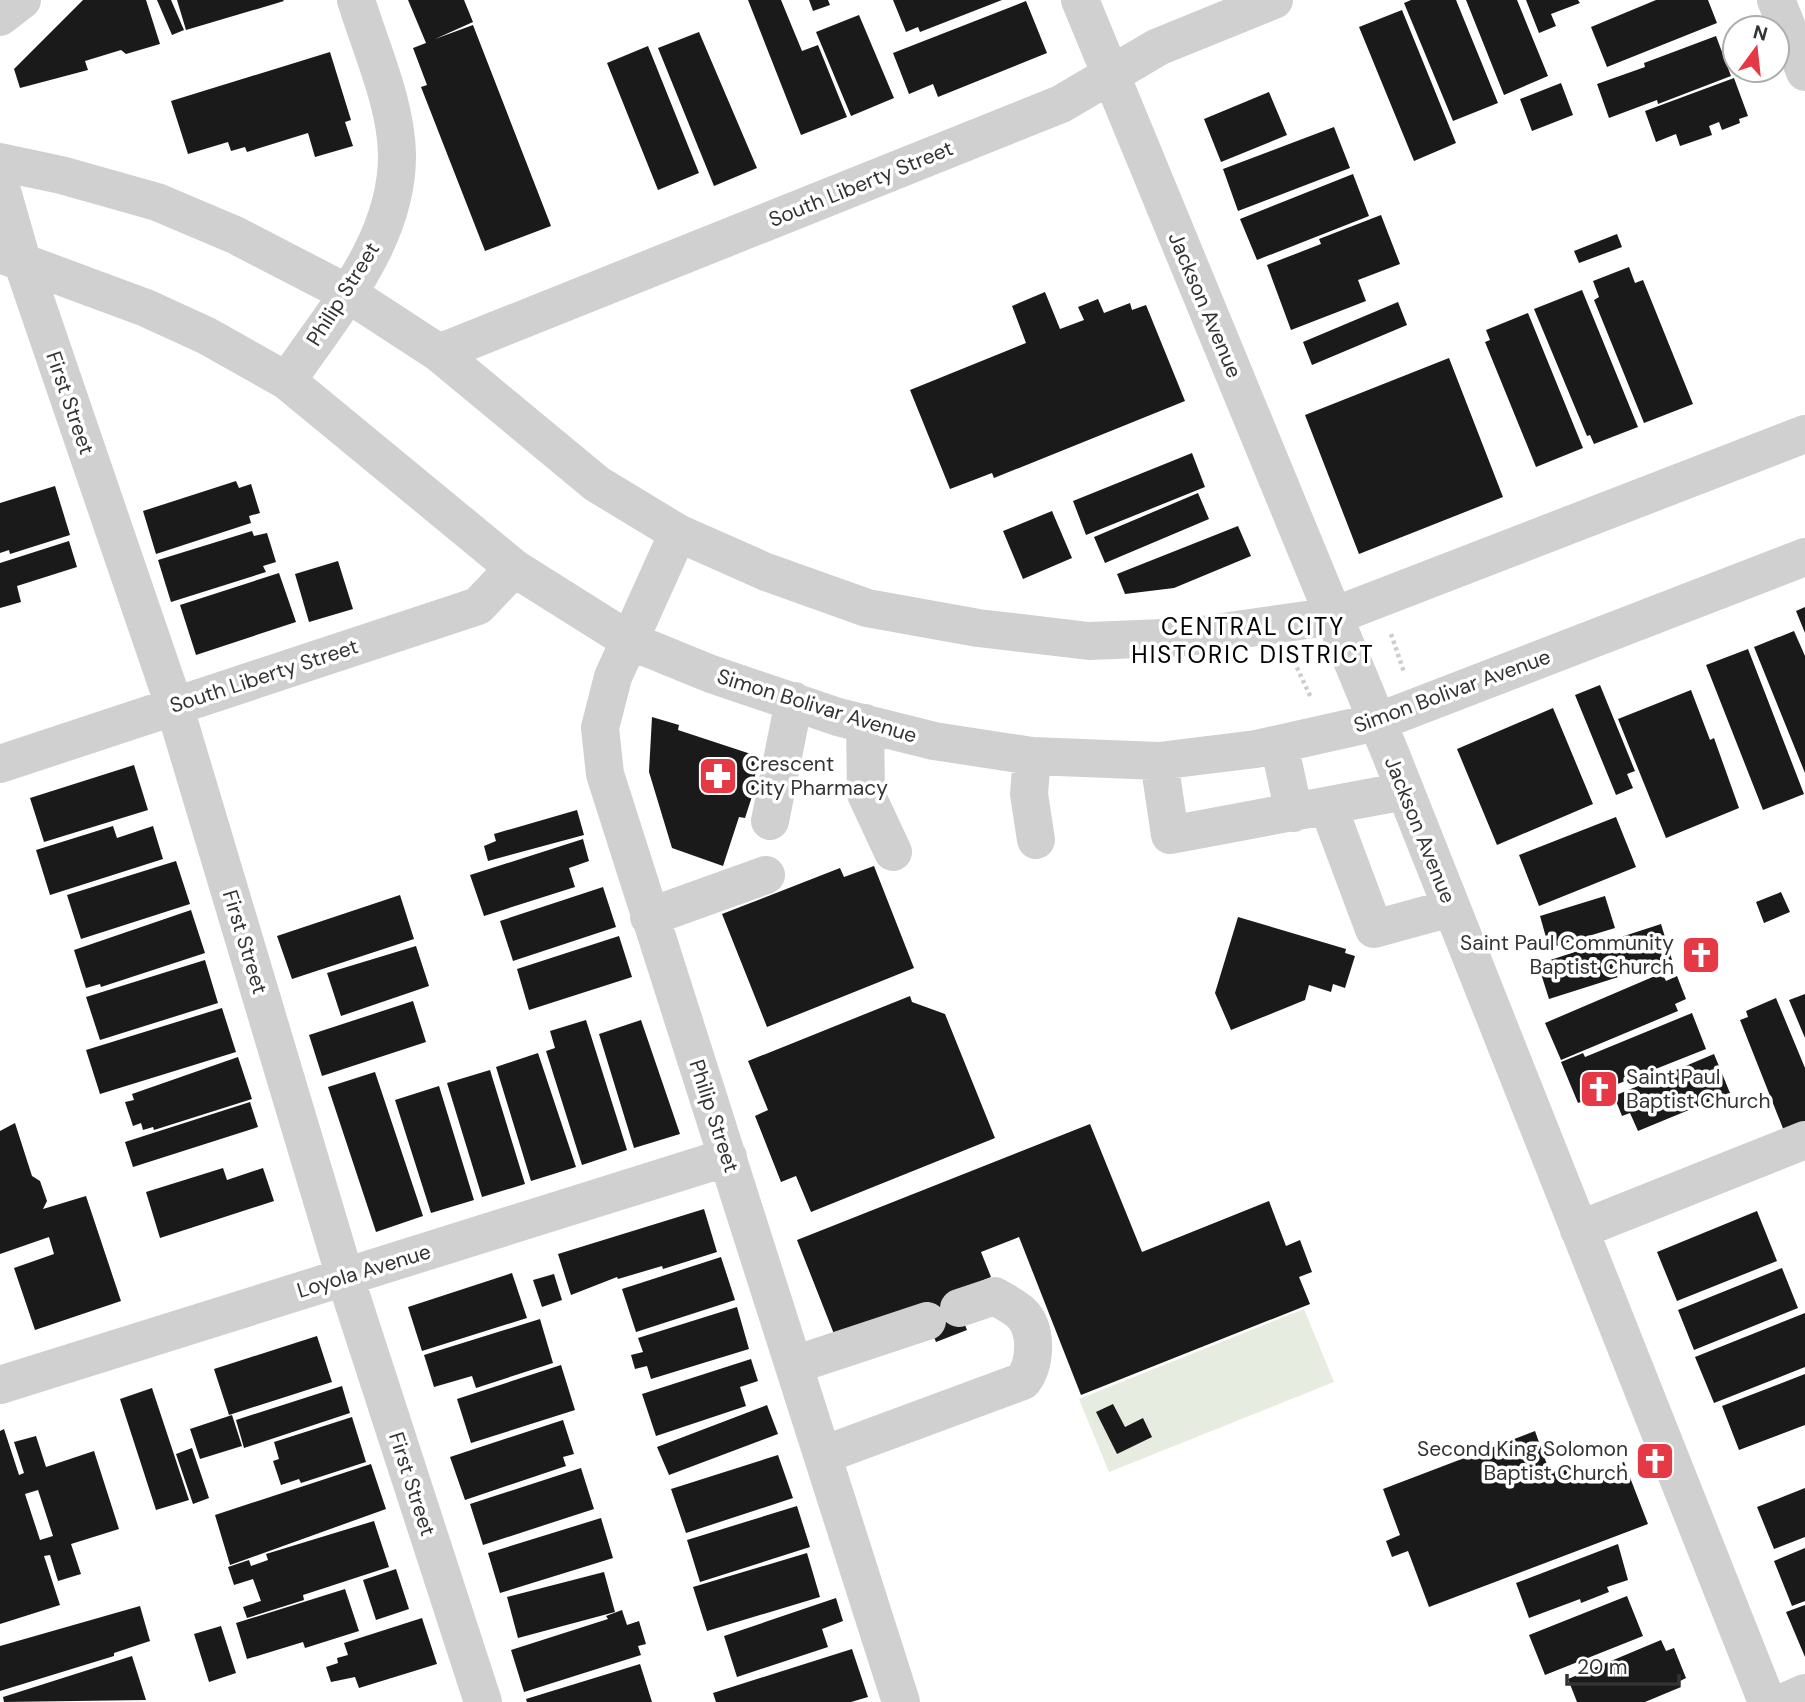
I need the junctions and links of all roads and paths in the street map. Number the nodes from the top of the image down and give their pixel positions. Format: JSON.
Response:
{"nodes":[{"id":1,"x":22,"y":0,"type":"edge"},
{"id":2,"x":356,"y":0,"type":"edge"},
{"id":3,"x":1080,"y":0,"type":"edge"},
{"id":4,"x":1274,"y":0,"type":"edge"},
{"id":5,"x":1776,"y":0,"type":"edge"},
{"id":6,"x":0,"y":17,"type":"edge"},
{"id":7,"x":1805,"y":72,"type":"edge"},
{"id":8,"x":1110,"y":75,"type":"junction"},
{"id":9,"x":0,"y":162,"type":"edge"},
{"id":10,"x":0,"y":184,"type":"edge"},
{"id":11,"x":11,"y":258,"type":"edge"},
{"id":12,"x":346,"y":293,"type":"junction"},
{"id":13,"x":439,"y":353,"type":"junction"},
{"id":14,"x":287,"y":381,"type":"junction"},
{"id":15,"x":1805,"y":434,"type":"edge"},
{"id":16,"x":678,"y":533,"type":"junction"},
{"id":17,"x":1805,"y":557,"type":"edge"},
{"id":18,"x":514,"y":568,"type":"junction"},
{"id":19,"x":1334,"y":616,"type":"junction"},
{"id":20,"x":1389,"y":627,"type":"dead end"},
{"id":21,"x":629,"y":641,"type":"junction"},
{"id":22,"x":1292,"y":654,"type":"dead end"},
{"id":23,"x":1407,"y":684,"type":"dead end"},
{"id":24,"x":794,"y":701,"type":"junction"},
{"id":25,"x":174,"y":705,"type":"junction"},
{"id":26,"x":1315,"y":708,"type":"dead end"},
{"id":27,"x":1377,"y":722,"type":"junction"},
{"id":28,"x":865,"y":723,"type":"junction"},
{"id":29,"x":1279,"y":744,"type":"junction"},
{"id":30,"x":1032,"y":755,"type":"junction"},
{"id":31,"x":1159,"y":761,"type":"junction"},
{"id":32,"x":0,"y":764,"type":"edge"},
{"id":33,"x":1405,"y":791,"type":"junction"},
{"id":34,"x":1311,"y":810,"type":"junction"},
{"id":35,"x":770,"y":821,"type":"dead end"},
{"id":36,"x":1036,"y":840,"type":"dead end"},
{"id":37,"x":893,"y":852,"type":"dead end"},
{"id":38,"x":766,"y":875,"type":"dead end"},
{"id":39,"x":1451,"y":908,"type":"junction"},
{"id":40,"x":649,"y":917,"type":"junction"},
{"id":41,"x":1805,"y":1140,"type":"edge"},
{"id":42,"x":728,"y":1157,"type":"junction"},
{"id":43,"x":1579,"y":1230,"type":"junction"},
{"id":44,"x":345,"y":1277,"type":"junction"},
{"id":45,"x":794,"y":1365,"type":"junction"},
{"id":46,"x":0,"y":1385,"type":"edge"},
{"id":47,"x":823,"y":1455,"type":"junction"},
{"id":48,"x":1805,"y":1693,"type":"edge"},
{"id":49,"x":483,"y":1702,"type":"edge"},
{"id":50,"x":901,"y":1702,"type":"edge"},
{"id":51,"x":1767,"y":1702,"type":"edge"},
{"id":52,"x":1784,"y":1702,"type":"edge"}],
"edges":[{"from":1,"to":6,"type":"street"},
{"from":2,"to":12,"type":"street","name":"Philip Street"},
{"from":3,"to":8,"type":"street","name":"Jackson Avenue"},
{"from":4,"to":8,"type":"street","name":"South Liberty Street"},
{"from":5,"to":7,"type":"street"},
{"from":8,"to":13,"type":"street","name":"South Liberty Street"},
{"from":8,"to":19,"type":"street","name":"Jackson Avenue"},
{"from":9,"to":12,"type":"street"},
{"from":10,"to":11,"type":"street","name":"First Street"},
{"from":11,"to":14,"type":"street","name":"Simon Bolivar Avenue"},
{"from":11,"to":25,"type":"street","name":"First Street"},
{"from":12,"to":13,"type":"street"},
{"from":12,"to":14,"type":"street","name":"Philip Street"},
{"from":13,"to":16,"type":"street"},
{"from":14,"to":18,"type":"street","name":"Simon Bolivar Avenue"},
{"from":15,"to":19,"type":"street"},
{"from":16,"to":19,"type":"street"},
{"from":16,"to":21,"type":"street","name":"Philip Street"},
{"from":17,"to":27,"type":"street","name":"Simon Bolivar Avenue"},
{"from":18,"to":21,"type":"street","name":"Simon Bolivar Avenue"},
{"from":18,"to":25,"type":"street","name":"South Liberty Street"},
{"from":19,"to":27,"type":"street","name":"Jackson Avenue"},
{"from":20,"to":23,"type":"path"},
{"from":21,"to":24,"type":"street","name":"Simon Bolivar Avenue"},
{"from":21,"to":40,"type":"street","name":"Philip Street"},
{"from":22,"to":26,"type":"path"},
{"from":24,"to":28,"type":"street","name":"Simon Bolivar Avenue"},
{"from":24,"to":35,"type":"street"},
{"from":25,"to":32,"type":"street","name":"South Liberty Street"},
{"from":25,"to":44,"type":"street","name":"First Street"},
{"from":27,"to":29,"type":"street","name":"Simon Bolivar Avenue"},
{"from":27,"to":33,"type":"street","name":"Jackson Avenue"},
{"from":28,"to":30,"type":"street","name":"Simon Bolivar Avenue"},
{"from":28,"to":37,"type":"street"},
{"from":29,"to":31,"type":"street","name":"Simon Bolivar Avenue"},
{"from":29,"to":34,"type":"street"},
{"from":30,"to":31,"type":"street","name":"Simon Bolivar Avenue"},
{"from":30,"to":36,"type":"street"},
{"from":31,"to":34,"type":"street"},
{"from":33,"to":34,"type":"street"},
{"from":33,"to":39,"type":"street","name":"Jackson Avenue"},
{"from":34,"to":39,"type":"street"},
{"from":38,"to":40,"type":"street"},
{"from":39,"to":43,"type":"street","name":"Jackson Avenue"},
{"from":40,"to":42,"type":"street","name":"Philip Street"},
{"from":41,"to":43,"type":"street"},
{"from":42,"to":44,"type":"street","name":"Loyola Avenue"},
{"from":42,"to":45,"type":"street","name":"Philip Street"},
{"from":43,"to":51,"type":"street","name":"Jackson Avenue"},
{"from":44,"to":46,"type":"street","name":"Loyola Avenue"},
{"from":44,"to":49,"type":"street","name":"First Street"},
{"from":45,"to":47,"type":"street","name":"Philip Street"},
{"from":45,"to":47,"type":"street"},
{"from":47,"to":50,"type":"street","name":"Philip Street"},
{"from":48,"to":52,"type":"street"}]}
